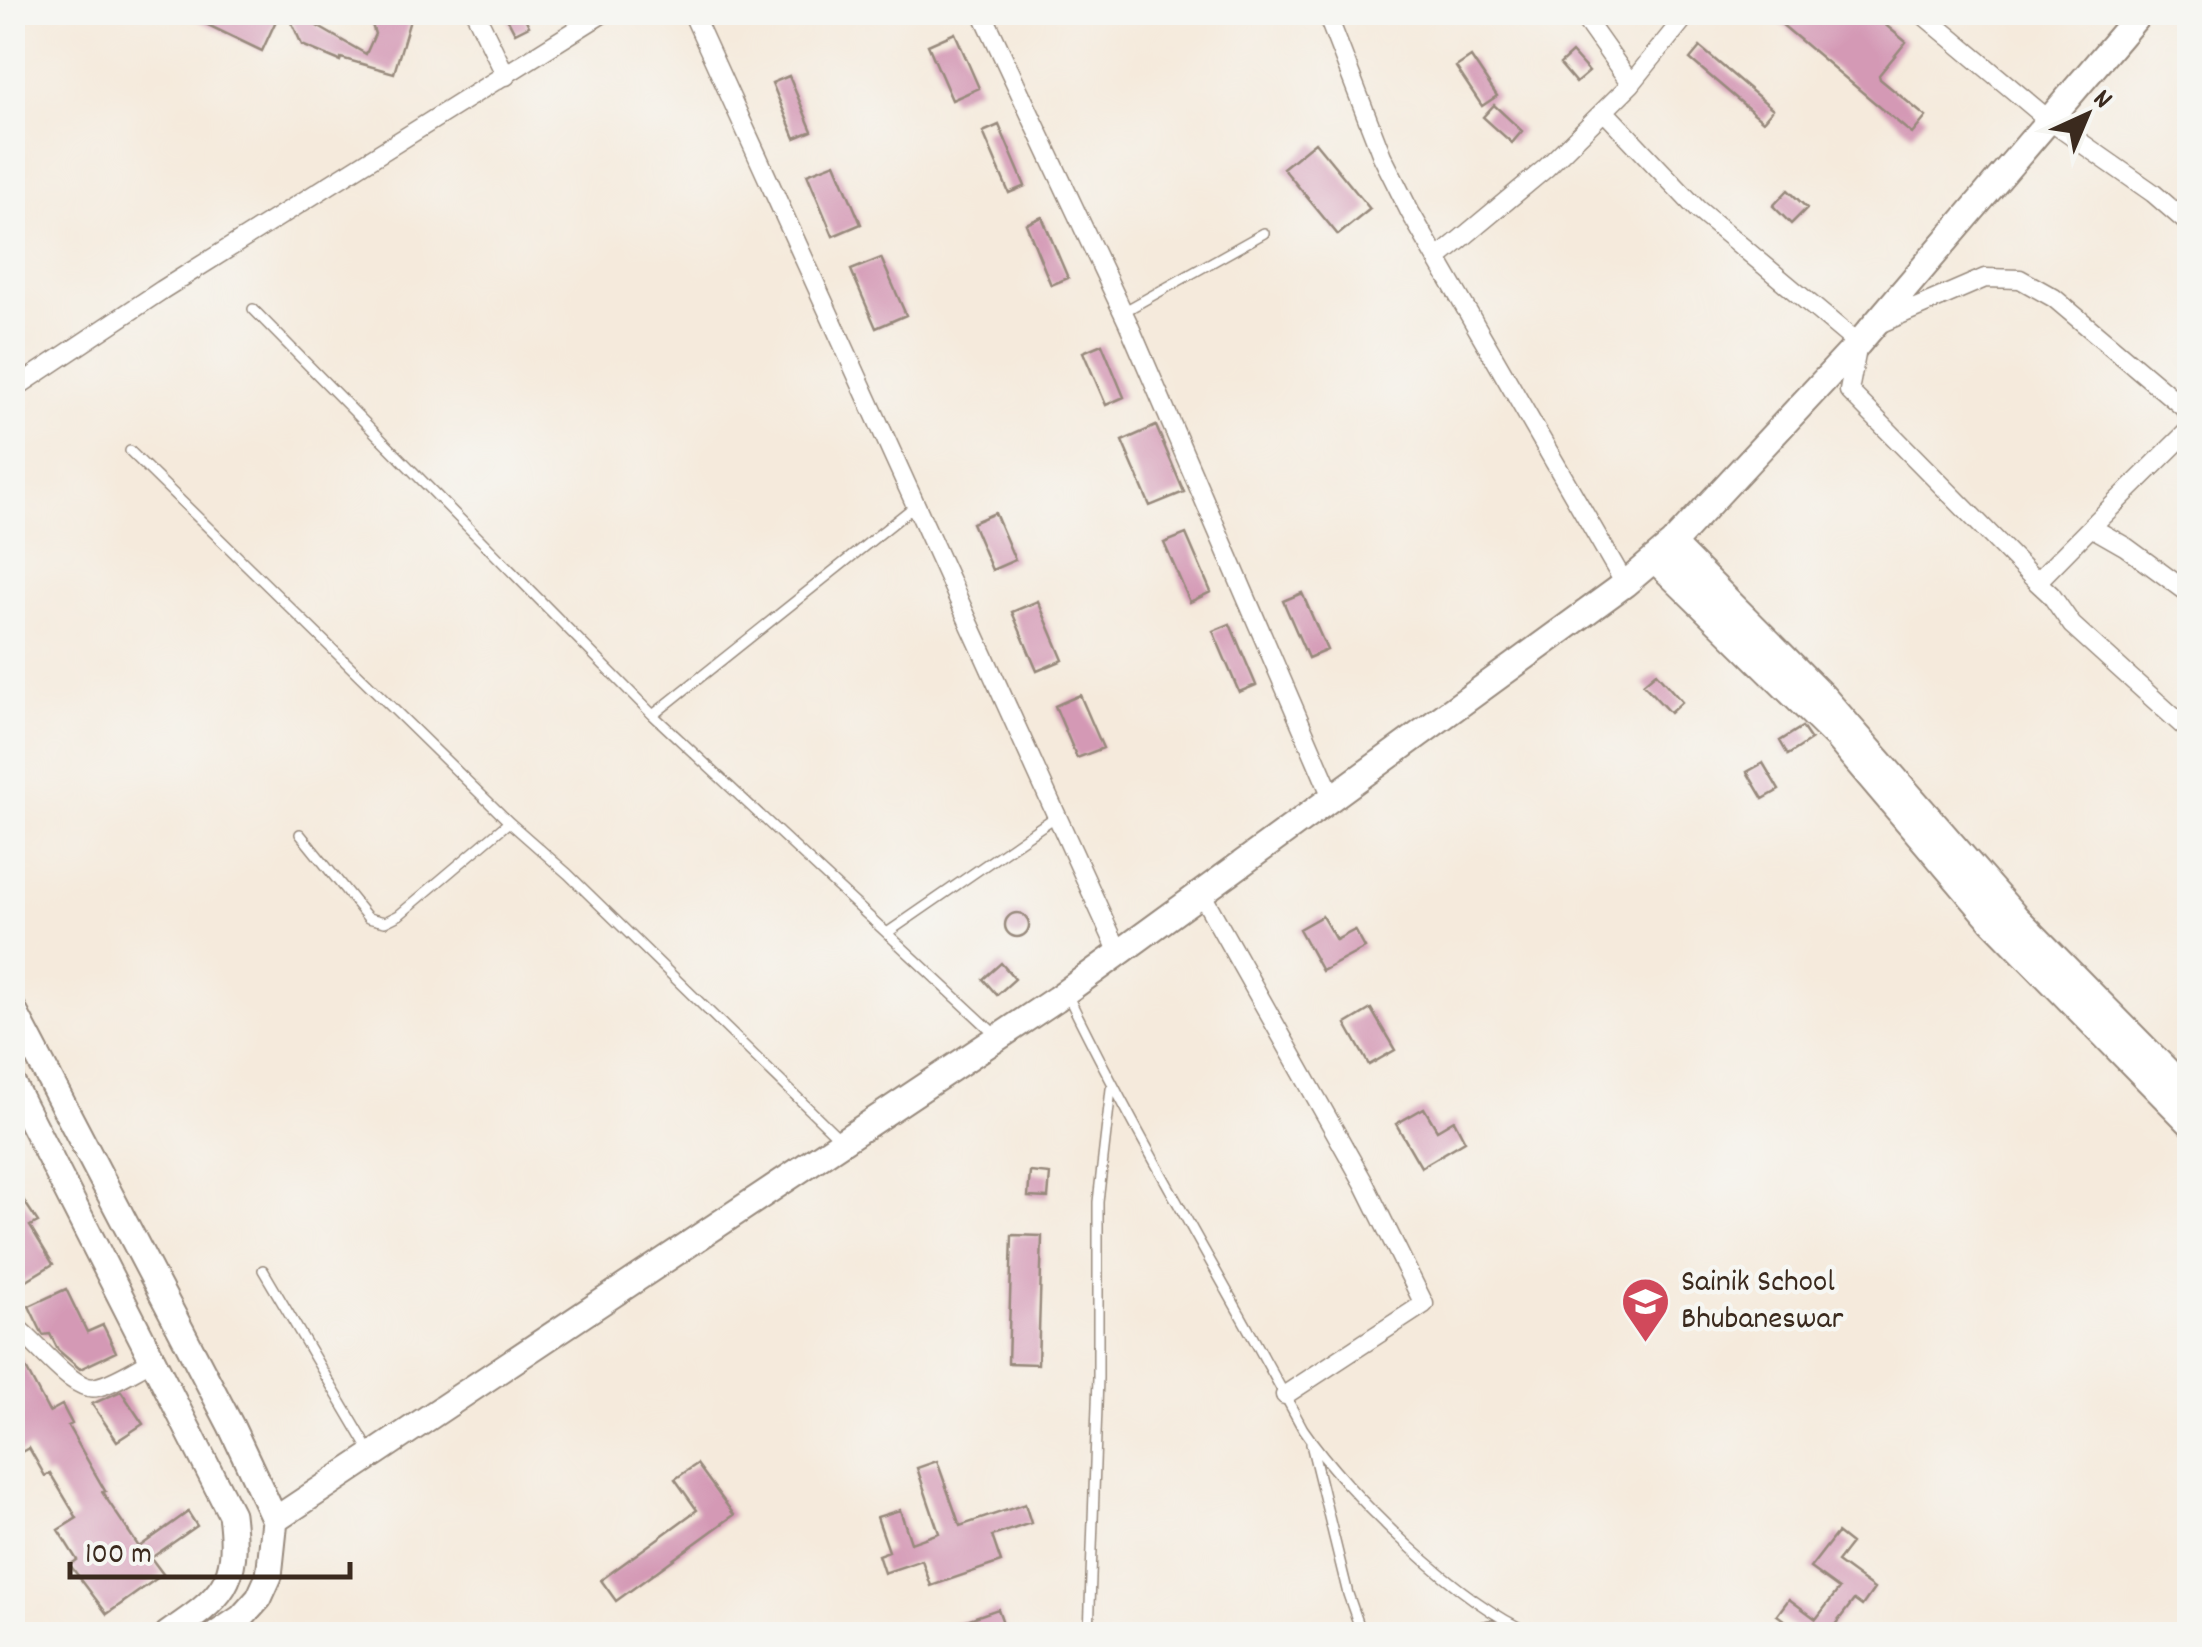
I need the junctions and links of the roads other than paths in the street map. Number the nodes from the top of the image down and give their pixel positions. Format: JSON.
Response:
{"nodes":[{"id":1,"x":475,"y":12,"type":"edge"},
{"id":2,"x":605,"y":12,"type":"edge"},
{"id":3,"x":692,"y":12,"type":"edge"},
{"id":4,"x":982,"y":12,"type":"edge"},
{"id":5,"x":1326,"y":12,"type":"edge"},
{"id":6,"x":1580,"y":12,"type":"edge"},
{"id":7,"x":1689,"y":12,"type":"edge"},
{"id":8,"x":1920,"y":12,"type":"edge"},
{"id":9,"x":2140,"y":12,"type":"edge"},
{"id":10,"x":506,"y":76,"type":"junction"},
{"id":11,"x":1631,"y":84,"type":"junction"},
{"id":12,"x":1604,"y":111,"type":"junction"},
{"id":13,"x":2050,"y":120,"type":"junction"},
{"id":14,"x":2190,"y":226,"type":"edge"},
{"id":15,"x":1264,"y":232,"type":"dead end"},
{"id":16,"x":1438,"y":258,"type":"junction"},
{"id":17,"x":253,"y":310,"type":"dead end"},
{"id":18,"x":1123,"y":312,"type":"junction"},
{"id":19,"x":1865,"y":335,"type":"junction"},
{"id":20,"x":12,"y":390,"type":"edge"},
{"id":21,"x":2190,"y":413,"type":"edge"},
{"id":22,"x":2190,"y":429,"type":"edge"},
{"id":23,"x":130,"y":451,"type":"dead end"},
{"id":24,"x":916,"y":505,"type":"junction"},
{"id":25,"x":2090,"y":527,"type":"junction"},
{"id":26,"x":1663,"y":551,"type":"junction"},
{"id":27,"x":2037,"y":582,"type":"junction"},
{"id":28,"x":1625,"y":584,"type":"junction"},
{"id":29,"x":2190,"y":594,"type":"edge"},
{"id":30,"x":653,"y":716,"type":"junction"},
{"id":31,"x":2190,"y":732,"type":"edge"},
{"id":32,"x":1332,"y":798,"type":"junction"},
{"id":33,"x":1056,"y":817,"type":"junction"},
{"id":34,"x":509,"y":822,"type":"junction"},
{"id":35,"x":300,"y":834,"type":"dead end"},
{"id":36,"x":1201,"y":893,"type":"junction"},
{"id":37,"x":887,"y":933,"type":"junction"},
{"id":38,"x":1119,"y":953,"type":"junction"},
{"id":39,"x":1066,"y":992,"type":"junction"},
{"id":40,"x":12,"y":1008,"type":"edge"},
{"id":41,"x":998,"y":1037,"type":"junction"},
{"id":42,"x":12,"y":1083,"type":"edge"},
{"id":43,"x":1112,"y":1086,"type":"junction"},
{"id":44,"x":2190,"y":1094,"type":"edge"},
{"id":45,"x":2190,"y":1123,"type":"edge"},
{"id":46,"x":842,"y":1142,"type":"junction"},
{"id":47,"x":263,"y":1270,"type":"dead end"},
{"id":48,"x":12,"y":1324,"type":"edge"},
{"id":49,"x":154,"y":1360,"type":"junction"},
{"id":50,"x":1285,"y":1395,"type":"junction"},
{"id":51,"x":1310,"y":1439,"type":"junction"},
{"id":52,"x":373,"y":1455,"type":"junction"},
{"id":53,"x":275,"y":1520,"type":"junction"},
{"id":54,"x":1520,"y":1629,"type":"junction"},
{"id":55,"x":168,"y":1634,"type":"edge"},
{"id":56,"x":217,"y":1634,"type":"edge"},
{"id":57,"x":1089,"y":1634,"type":"edge"},
{"id":58,"x":1362,"y":1634,"type":"edge"},
{"id":59,"x":1453,"y":1634,"type":"edge"},
{"id":60,"x":1534,"y":1634,"type":"edge"}],
"edges":[{"from":1,"to":10,"type":"street"},
{"from":2,"to":10,"type":"street"},
{"from":3,"to":24,"type":"street"},
{"from":4,"to":18,"type":"street"},
{"from":5,"to":16,"type":"street"},
{"from":6,"to":11,"type":"street"},
{"from":7,"to":11,"type":"street"},
{"from":8,"to":13,"type":"street"},
{"from":9,"to":13,"type":"street"},
{"from":10,"to":20,"type":"street"},
{"from":11,"to":12,"type":"street"},
{"from":12,"to":16,"type":"street"},
{"from":12,"to":19,"type":"street"},
{"from":13,"to":14,"type":"street"},
{"from":13,"to":19,"type":"street"},
{"from":15,"to":18,"type":"lane"},
{"from":16,"to":28,"type":"street"},
{"from":17,"to":30,"type":"lane"},
{"from":18,"to":32,"type":"street"},
{"from":19,"to":21,"type":"street"},
{"from":19,"to":26,"type":"street"},
{"from":19,"to":27,"type":"street"},
{"from":22,"to":25,"type":"street"},
{"from":23,"to":34,"type":"lane"},
{"from":24,"to":30,"type":"lane"},
{"from":24,"to":33,"type":"street"},
{"from":25,"to":27,"type":"street"},
{"from":25,"to":29,"type":"street"},
{"from":26,"to":28,"type":"street"},
{"from":26,"to":44,"type":"street"},
{"from":26,"to":45,"type":"street"},
{"from":27,"to":31,"type":"street"},
{"from":28,"to":32,"type":"street"},
{"from":30,"to":37,"type":"lane"},
{"from":32,"to":36,"type":"street"},
{"from":33,"to":37,"type":"lane"},
{"from":33,"to":38,"type":"street"},
{"from":34,"to":35,"type":"lane"},
{"from":34,"to":46,"type":"lane"},
{"from":36,"to":38,"type":"street"},
{"from":36,"to":50,"type":"street"},
{"from":37,"to":41,"type":"lane"},
{"from":38,"to":39,"type":"street"},
{"from":39,"to":41,"type":"street"},
{"from":39,"to":43,"type":"lane"},
{"from":40,"to":53,"type":"street"},
{"from":41,"to":46,"type":"street"},
{"from":42,"to":49,"type":"street"},
{"from":43,"to":50,"type":"lane"},
{"from":43,"to":57,"type":"lane"},
{"from":46,"to":52,"type":"street"},
{"from":47,"to":52,"type":"lane"},
{"from":48,"to":49,"type":"street"},
{"from":49,"to":55,"type":"street"},
{"from":50,"to":51,"type":"lane"},
{"from":51,"to":54,"type":"lane"},
{"from":51,"to":58,"type":"lane"},
{"from":52,"to":53,"type":"street"},
{"from":53,"to":56,"type":"street"},
{"from":54,"to":59,"type":"lane"},
{"from":54,"to":60,"type":"lane"}]}
